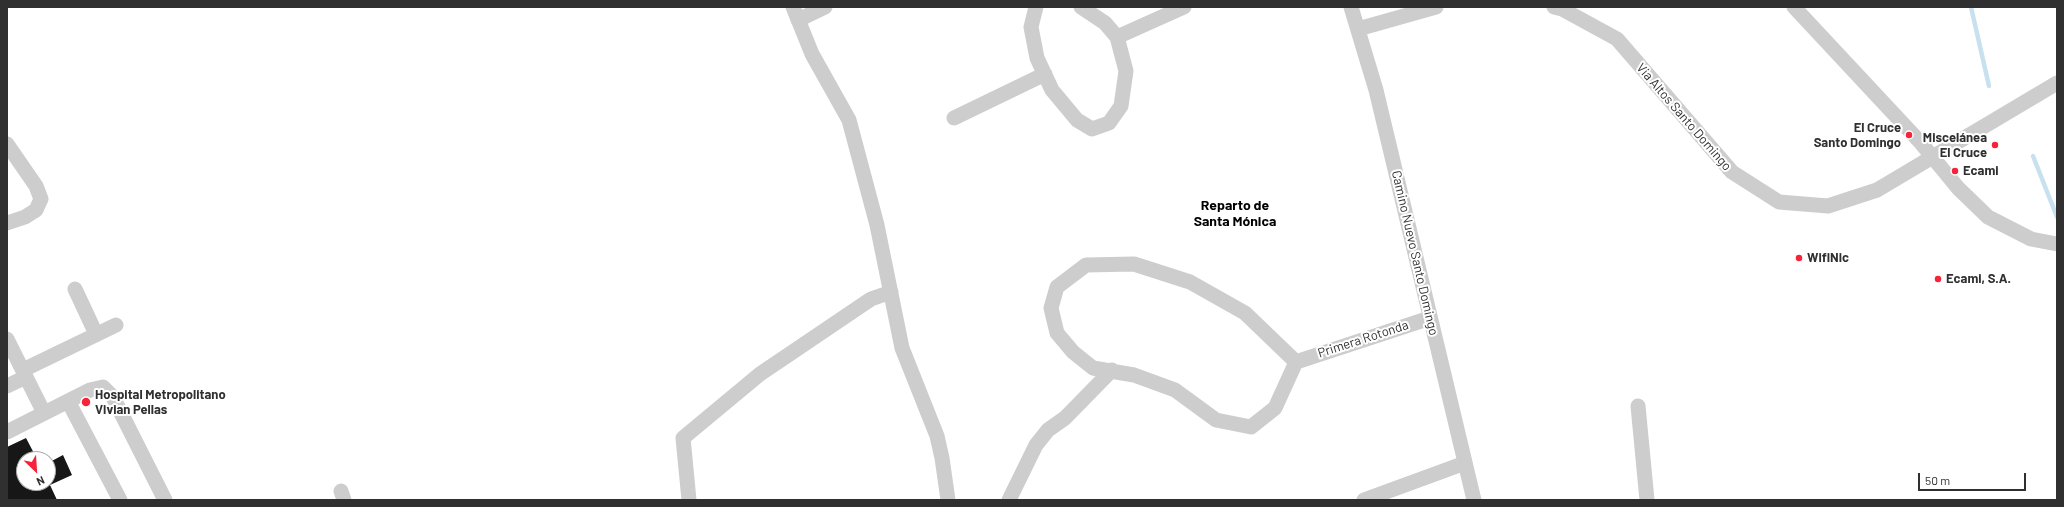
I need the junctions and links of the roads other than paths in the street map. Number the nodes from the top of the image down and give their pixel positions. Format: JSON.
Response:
{"nodes":[{"id":1,"x":825,"y":7,"type":"edge"},
{"id":2,"x":1036,"y":7,"type":"edge"},
{"id":3,"x":1081,"y":7,"type":"edge"},
{"id":4,"x":1184,"y":7,"type":"edge"},
{"id":5,"x":1351,"y":7,"type":"edge"},
{"id":6,"x":1436,"y":7,"type":"edge"},
{"id":7,"x":1554,"y":7,"type":"edge"},
{"id":8,"x":1794,"y":7,"type":"edge"},
{"id":9,"x":795,"y":13,"type":"edge"},
{"id":10,"x":1358,"y":30,"type":"junction"},
{"id":11,"x":1117,"y":37,"type":"junction"},
{"id":12,"x":1045,"y":74,"type":"junction"},
{"id":13,"x":2057,"y":83,"type":"edge"},
{"id":14,"x":954,"y":118,"type":"dead end"},
{"id":15,"x":7,"y":144,"type":"edge"},
{"id":16,"x":1933,"y":158,"type":"junction"},
{"id":17,"x":7,"y":223,"type":"edge"},
{"id":18,"x":2057,"y":244,"type":"edge"},
{"id":19,"x":75,"y":289,"type":"dead end"},
{"id":20,"x":891,"y":292,"type":"junction"},
{"id":21,"x":1430,"y":318,"type":"junction"},
{"id":22,"x":116,"y":325,"type":"dead end"},
{"id":23,"x":96,"y":334,"type":"junction"},
{"id":24,"x":7,"y":339,"type":"edge"},
{"id":25,"x":1296,"y":362,"type":"junction"},
{"id":26,"x":1112,"y":370,"type":"junction"},
{"id":27,"x":24,"y":374,"type":"junction"},
{"id":28,"x":7,"y":386,"type":"edge"},
{"id":29,"x":68,"y":401,"type":"junction"},
{"id":30,"x":1638,"y":406,"type":"dead end"},
{"id":31,"x":44,"y":413,"type":"junction"},
{"id":32,"x":7,"y":432,"type":"edge"},
{"id":33,"x":1465,"y":463,"type":"junction"},
{"id":34,"x":163,"y":499,"type":"edge"},
{"id":35,"x":120,"y":500,"type":"edge"},
{"id":36,"x":688,"y":500,"type":"edge"},
{"id":37,"x":948,"y":500,"type":"edge"},
{"id":38,"x":1009,"y":500,"type":"edge"},
{"id":39,"x":1364,"y":500,"type":"edge"},
{"id":40,"x":1474,"y":500,"type":"edge"},
{"id":41,"x":1647,"y":500,"type":"edge"}],
"edges":[{"from":1,"to":9,"type":"street"},
{"from":2,"to":12,"type":"street"},
{"from":3,"to":11,"type":"street"},
{"from":4,"to":11,"type":"street"},
{"from":5,"to":10,"type":"street","name":"Camino Nuevo Santo Domingo"},
{"from":6,"to":10,"type":"street"},
{"from":7,"to":16,"type":"street","name":"Via Altos Santo Domingo"},
{"from":8,"to":16,"type":"street"},
{"from":9,"to":20,"type":"street"},
{"from":10,"to":21,"type":"street","name":"Camino Nuevo Santo Domingo"},
{"from":11,"to":12,"type":"street"},
{"from":12,"to":14,"type":"street"},
{"from":13,"to":16,"type":"street","name":"Via Altos Santo Domingo"},
{"from":15,"to":17,"type":"street"},
{"from":16,"to":18,"type":"street"},
{"from":19,"to":23,"type":"street"},
{"from":20,"to":36,"type":"street"},
{"from":20,"to":37,"type":"street"},
{"from":21,"to":25,"type":"street","name":"Primera Rotonda"},
{"from":21,"to":33,"type":"street","name":"Camino Nuevo Santo Domingo"},
{"from":22,"to":23,"type":"street"},
{"from":23,"to":27,"type":"street"},
{"from":24,"to":27,"type":"street"},
{"from":25,"to":26,"type":"street"},
{"from":25,"to":26,"type":"street"},
{"from":26,"to":38,"type":"street"},
{"from":27,"to":28,"type":"street"},
{"from":27,"to":31,"type":"street"},
{"from":29,"to":31,"type":"street"},
{"from":29,"to":34,"type":"street"},
{"from":29,"to":35,"type":"street"},
{"from":30,"to":41,"type":"street"},
{"from":31,"to":32,"type":"street"},
{"from":33,"to":39,"type":"street"},
{"from":33,"to":40,"type":"street","name":"Camino Nuevo Santo Domingo"}]}
